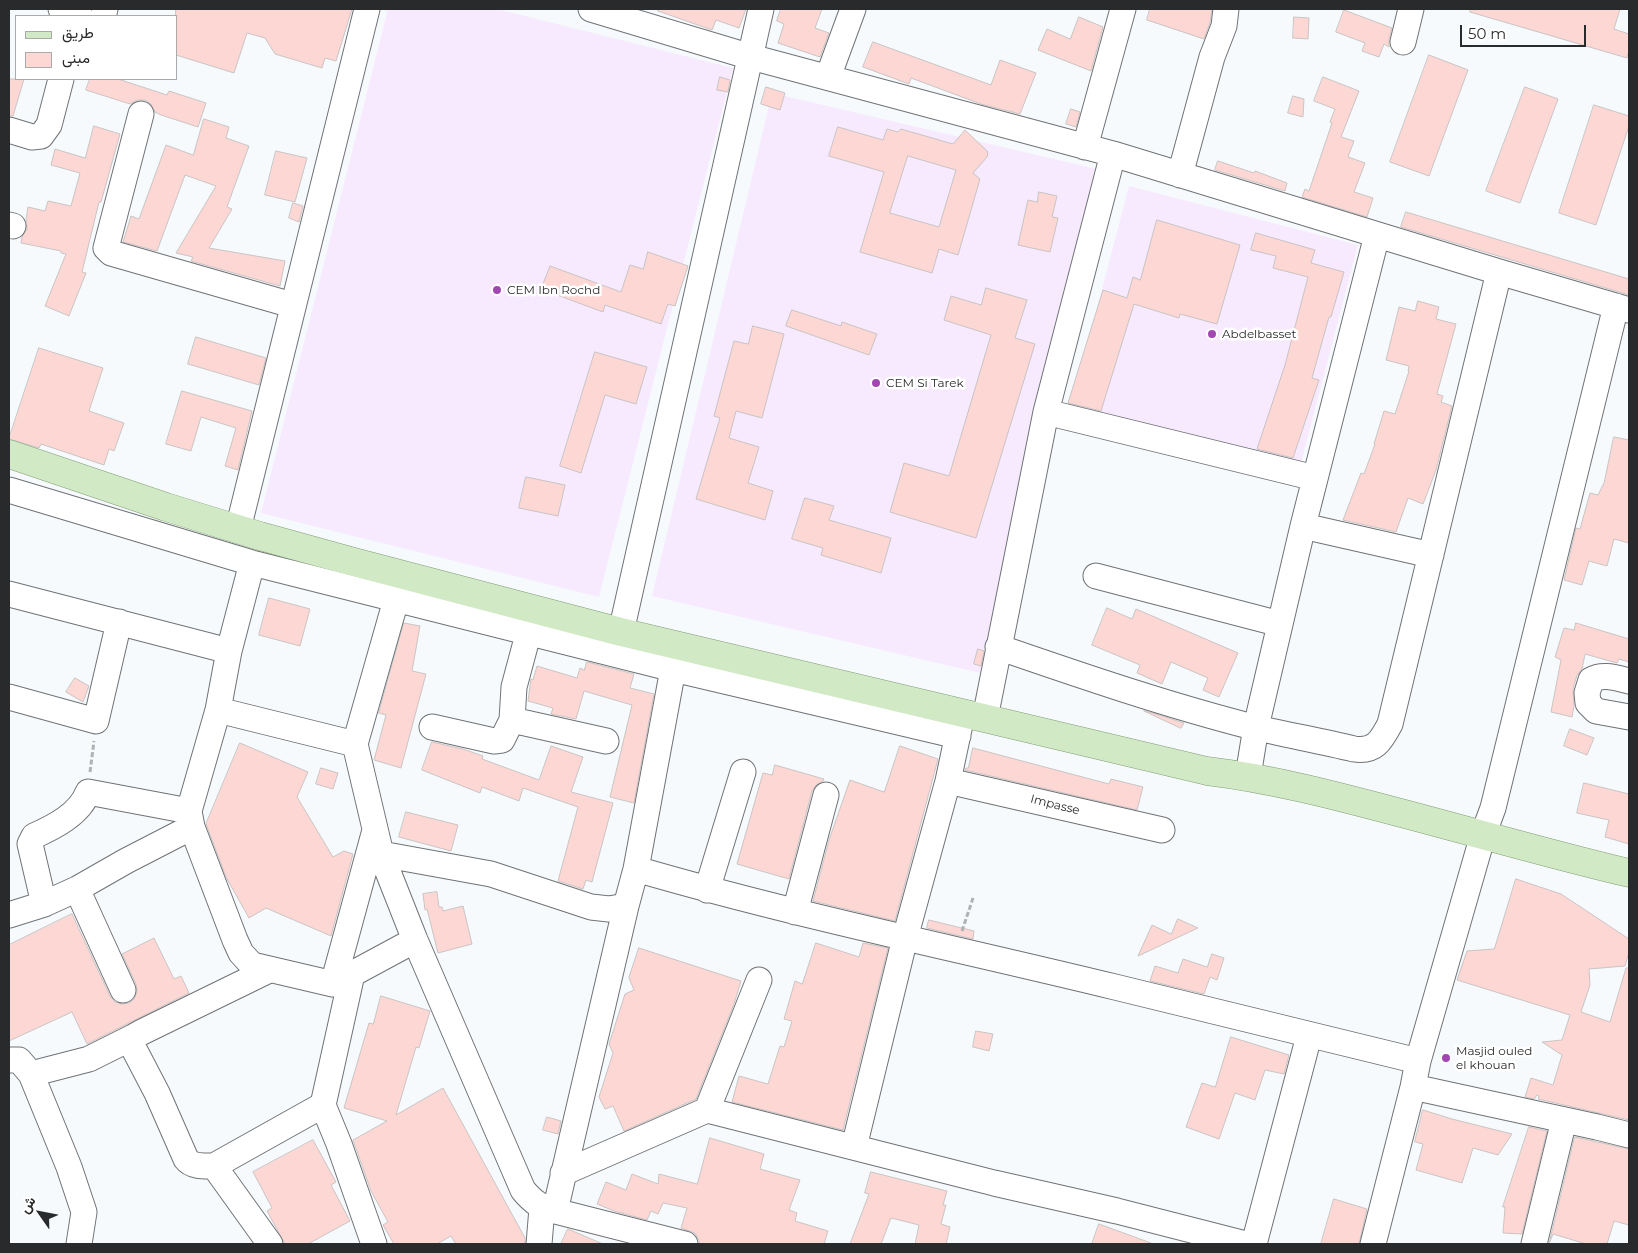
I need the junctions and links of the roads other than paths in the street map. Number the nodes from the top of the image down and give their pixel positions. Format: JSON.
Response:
{"nodes":[{"id":1,"x":367,"y":9,"type":"edge"},
{"id":2,"x":592,"y":9,"type":"edge"},
{"id":3,"x":761,"y":9,"type":"edge"},
{"id":4,"x":854,"y":9,"type":"edge"},
{"id":5,"x":1123,"y":9,"type":"edge"},
{"id":6,"x":1226,"y":9,"type":"edge"},
{"id":7,"x":1411,"y":9,"type":"edge"},
{"id":8,"x":1403,"y":42,"type":"dead end"},
{"id":9,"x":751,"y":57,"type":"junction"},
{"id":10,"x":828,"y":77,"type":"junction"},
{"id":11,"x":61,"y":80,"type":"edge"},
{"id":12,"x":141,"y":114,"type":"dead end"},
{"id":13,"x":9,"y":130,"type":"edge"},
{"id":14,"x":1085,"y":146,"type":"junction"},
{"id":15,"x":1113,"y":154,"type":"junction"},
{"id":16,"x":1180,"y":175,"type":"junction"},
{"id":17,"x":1377,"y":235,"type":"junction"},
{"id":18,"x":1499,"y":272,"type":"junction"},
{"id":19,"x":292,"y":305,"type":"junction"},
{"id":20,"x":1622,"y":308,"type":"edge"},
{"id":21,"x":1046,"y":412,"type":"junction"},
{"id":22,"x":9,"y":454,"type":"edge"},
{"id":23,"x":1315,"y":478,"type":"junction"},
{"id":24,"x":9,"y":490,"type":"edge"},
{"id":25,"x":1303,"y":526,"type":"junction"},
{"id":26,"x":238,"y":529,"type":"junction"},
{"id":27,"x":1431,"y":555,"type":"junction"},
{"id":28,"x":252,"y":563,"type":"junction"},
{"id":29,"x":1096,"y":576,"type":"dead end"},
{"id":30,"x":9,"y":594,"type":"edge"},
{"id":31,"x":396,"y":600,"type":"junction"},
{"id":32,"x":531,"y":621,"type":"junction"},
{"id":33,"x":120,"y":622,"type":"junction"},
{"id":34,"x":1280,"y":624,"type":"junction"},
{"id":35,"x":621,"y":632,"type":"junction"},
{"id":36,"x":998,"y":647,"type":"junction"},
{"id":37,"x":229,"y":651,"type":"junction"},
{"id":38,"x":673,"y":669,"type":"junction"},
{"id":39,"x":1629,"y":681,"type":"edge"},
{"id":40,"x":9,"y":696,"type":"edge"},
{"id":41,"x":218,"y":710,"type":"junction"},
{"id":42,"x":1629,"y":717,"type":"edge"},
{"id":43,"x":512,"y":720,"type":"junction"},
{"id":44,"x":969,"y":722,"type":"junction"},
{"id":45,"x":432,"y":727,"type":"dead end"},
{"id":46,"x":1256,"y":727,"type":"junction"},
{"id":47,"x":606,"y":741,"type":"dead end"},
{"id":48,"x":355,"y":744,"type":"junction"},
{"id":49,"x":743,"y":772,"type":"dead end"},
{"id":50,"x":1248,"y":776,"type":"junction"},
{"id":51,"x":948,"y":781,"type":"junction"},
{"id":52,"x":826,"y":795,"type":"dead end"},
{"id":53,"x":190,"y":819,"type":"junction"},
{"id":54,"x":374,"y":830,"type":"junction"},
{"id":55,"x":1162,"y":830,"type":"dead end"},
{"id":56,"x":1483,"y":835,"type":"junction"},
{"id":57,"x":381,"y":854,"type":"junction"},
{"id":58,"x":636,"y":869,"type":"junction"},
{"id":59,"x":1629,"y":873,"type":"edge"},
{"id":60,"x":77,"y":889,"type":"junction"},
{"id":61,"x":707,"y":890,"type":"junction"},
{"id":62,"x":44,"y":904,"type":"junction"},
{"id":63,"x":626,"y":906,"type":"junction"},
{"id":64,"x":795,"y":912,"type":"junction"},
{"id":65,"x":9,"y":915,"type":"edge"},
{"id":66,"x":905,"y":938,"type":"junction"},
{"id":67,"x":416,"y":940,"type":"junction"},
{"id":68,"x":269,"y":970,"type":"junction"},
{"id":69,"x":343,"y":979,"type":"junction"},
{"id":70,"x":759,"y":980,"type":"dead end"},
{"id":71,"x":123,"y":990,"type":"dead end"},
{"id":72,"x":1309,"y":1036,"type":"junction"},
{"id":73,"x":133,"y":1037,"type":"junction"},
{"id":74,"x":9,"y":1060,"type":"edge"},
{"id":75,"x":1418,"y":1061,"type":"junction"},
{"id":76,"x":30,"y":1074,"type":"junction"},
{"id":77,"x":1413,"y":1087,"type":"junction"},
{"id":78,"x":323,"y":1106,"type":"junction"},
{"id":79,"x":707,"y":1110,"type":"junction"},
{"id":80,"x":1564,"y":1120,"type":"junction"},
{"id":81,"x":1629,"y":1135,"type":"edge"},
{"id":82,"x":854,"y":1146,"type":"junction"},
{"id":83,"x":214,"y":1166,"type":"junction"},
{"id":84,"x":563,"y":1173,"type":"junction"},
{"id":85,"x":548,"y":1209,"type":"junction"},
{"id":86,"x":79,"y":1244,"type":"edge"},
{"id":87,"x":270,"y":1244,"type":"edge"},
{"id":88,"x":374,"y":1244,"type":"edge"},
{"id":89,"x":538,"y":1244,"type":"edge"},
{"id":90,"x":685,"y":1244,"type":"edge"},
{"id":91,"x":1246,"y":1244,"type":"edge"},
{"id":92,"x":1254,"y":1244,"type":"edge"},
{"id":93,"x":1373,"y":1244,"type":"edge"},
{"id":94,"x":1534,"y":1244,"type":"edge"}],
"edges":[{"from":1,"to":19,"type":"street"},
{"from":2,"to":9,"type":"street"},
{"from":3,"to":9,"type":"street"},
{"from":4,"to":10,"type":"street"},
{"from":5,"to":14,"type":"street"},
{"from":6,"to":16,"type":"street"},
{"from":7,"to":8,"type":"street"},
{"from":9,"to":10,"type":"street"},
{"from":9,"to":35,"type":"street"},
{"from":10,"to":14,"type":"street"},
{"from":11,"to":13,"type":"street"},
{"from":12,"to":19,"type":"street"},
{"from":14,"to":15,"type":"street"},
{"from":15,"to":16,"type":"street"},
{"from":15,"to":21,"type":"street"},
{"from":16,"to":17,"type":"street"},
{"from":17,"to":18,"type":"street"},
{"from":17,"to":23,"type":"street"},
{"from":18,"to":20,"type":"street"},
{"from":18,"to":27,"type":"street"},
{"from":19,"to":26,"type":"street"},
{"from":20,"to":56,"type":"street"},
{"from":21,"to":23,"type":"street"},
{"from":21,"to":36,"type":"street"},
{"from":22,"to":26,"type":"main road"},
{"from":23,"to":25,"type":"street"},
{"from":24,"to":28,"type":"street"},
{"from":25,"to":27,"type":"street"},
{"from":25,"to":34,"type":"street"},
{"from":26,"to":32,"type":"main road"},
{"from":27,"to":46,"type":"street"},
{"from":28,"to":31,"type":"street"},
{"from":28,"to":37,"type":"street"},
{"from":29,"to":34,"type":"street"},
{"from":30,"to":33,"type":"street"},
{"from":31,"to":32,"type":"street"},
{"from":31,"to":48,"type":"street"},
{"from":32,"to":35,"type":"main road"},
{"from":32,"to":38,"type":"street"},
{"from":32,"to":43,"type":"street"},
{"from":33,"to":37,"type":"street"},
{"from":33,"to":40,"type":"street"},
{"from":34,"to":46,"type":"street"},
{"from":35,"to":44,"type":"main road"},
{"from":36,"to":44,"type":"street"},
{"from":36,"to":46,"type":"street"},
{"from":37,"to":41,"type":"street"},
{"from":38,"to":44,"type":"street"},
{"from":38,"to":58,"type":"street"},
{"from":39,"to":42,"type":"street"},
{"from":41,"to":48,"type":"street"},
{"from":41,"to":53,"type":"street"},
{"from":43,"to":45,"type":"street"},
{"from":43,"to":47,"type":"street"},
{"from":44,"to":50,"type":"main road"},
{"from":44,"to":51,"type":"street"},
{"from":46,"to":50,"type":"street"},
{"from":48,"to":54,"type":"street"},
{"from":49,"to":61,"type":"street"},
{"from":50,"to":56,"type":"main road"},
{"from":51,"to":55,"type":"street","name":"Impasse"},
{"from":51,"to":66,"type":"street"},
{"from":52,"to":64,"type":"street"},
{"from":53,"to":60,"type":"street"},
{"from":53,"to":62,"type":"street"},
{"from":53,"to":68,"type":"street"},
{"from":54,"to":57,"type":"street"},
{"from":54,"to":69,"type":"street"},
{"from":56,"to":59,"type":"main road"},
{"from":56,"to":75,"type":"street"},
{"from":57,"to":63,"type":"street"},
{"from":57,"to":67,"type":"street"},
{"from":58,"to":61,"type":"street"},
{"from":58,"to":63,"type":"street"},
{"from":60,"to":62,"type":"street"},
{"from":60,"to":71,"type":"street"},
{"from":61,"to":64,"type":"street"},
{"from":62,"to":65,"type":"street"},
{"from":63,"to":84,"type":"street"},
{"from":64,"to":66,"type":"street"},
{"from":66,"to":72,"type":"street"},
{"from":66,"to":82,"type":"street"},
{"from":67,"to":69,"type":"street"},
{"from":67,"to":85,"type":"street"},
{"from":68,"to":69,"type":"street"},
{"from":68,"to":73,"type":"street"},
{"from":69,"to":78,"type":"street"},
{"from":70,"to":79,"type":"street"},
{"from":72,"to":75,"type":"street"},
{"from":72,"to":92,"type":"street"},
{"from":73,"to":76,"type":"street"},
{"from":73,"to":83,"type":"street"},
{"from":74,"to":76,"type":"street"},
{"from":75,"to":77,"type":"street"},
{"from":76,"to":86,"type":"street"},
{"from":77,"to":80,"type":"street"},
{"from":77,"to":93,"type":"street"},
{"from":78,"to":83,"type":"street"},
{"from":78,"to":88,"type":"street"},
{"from":79,"to":82,"type":"street"},
{"from":79,"to":84,"type":"street"},
{"from":80,"to":81,"type":"street"},
{"from":80,"to":94,"type":"street"},
{"from":82,"to":91,"type":"street"},
{"from":83,"to":87,"type":"street"},
{"from":84,"to":85,"type":"street"},
{"from":85,"to":89,"type":"street"},
{"from":85,"to":90,"type":"street"}]}
